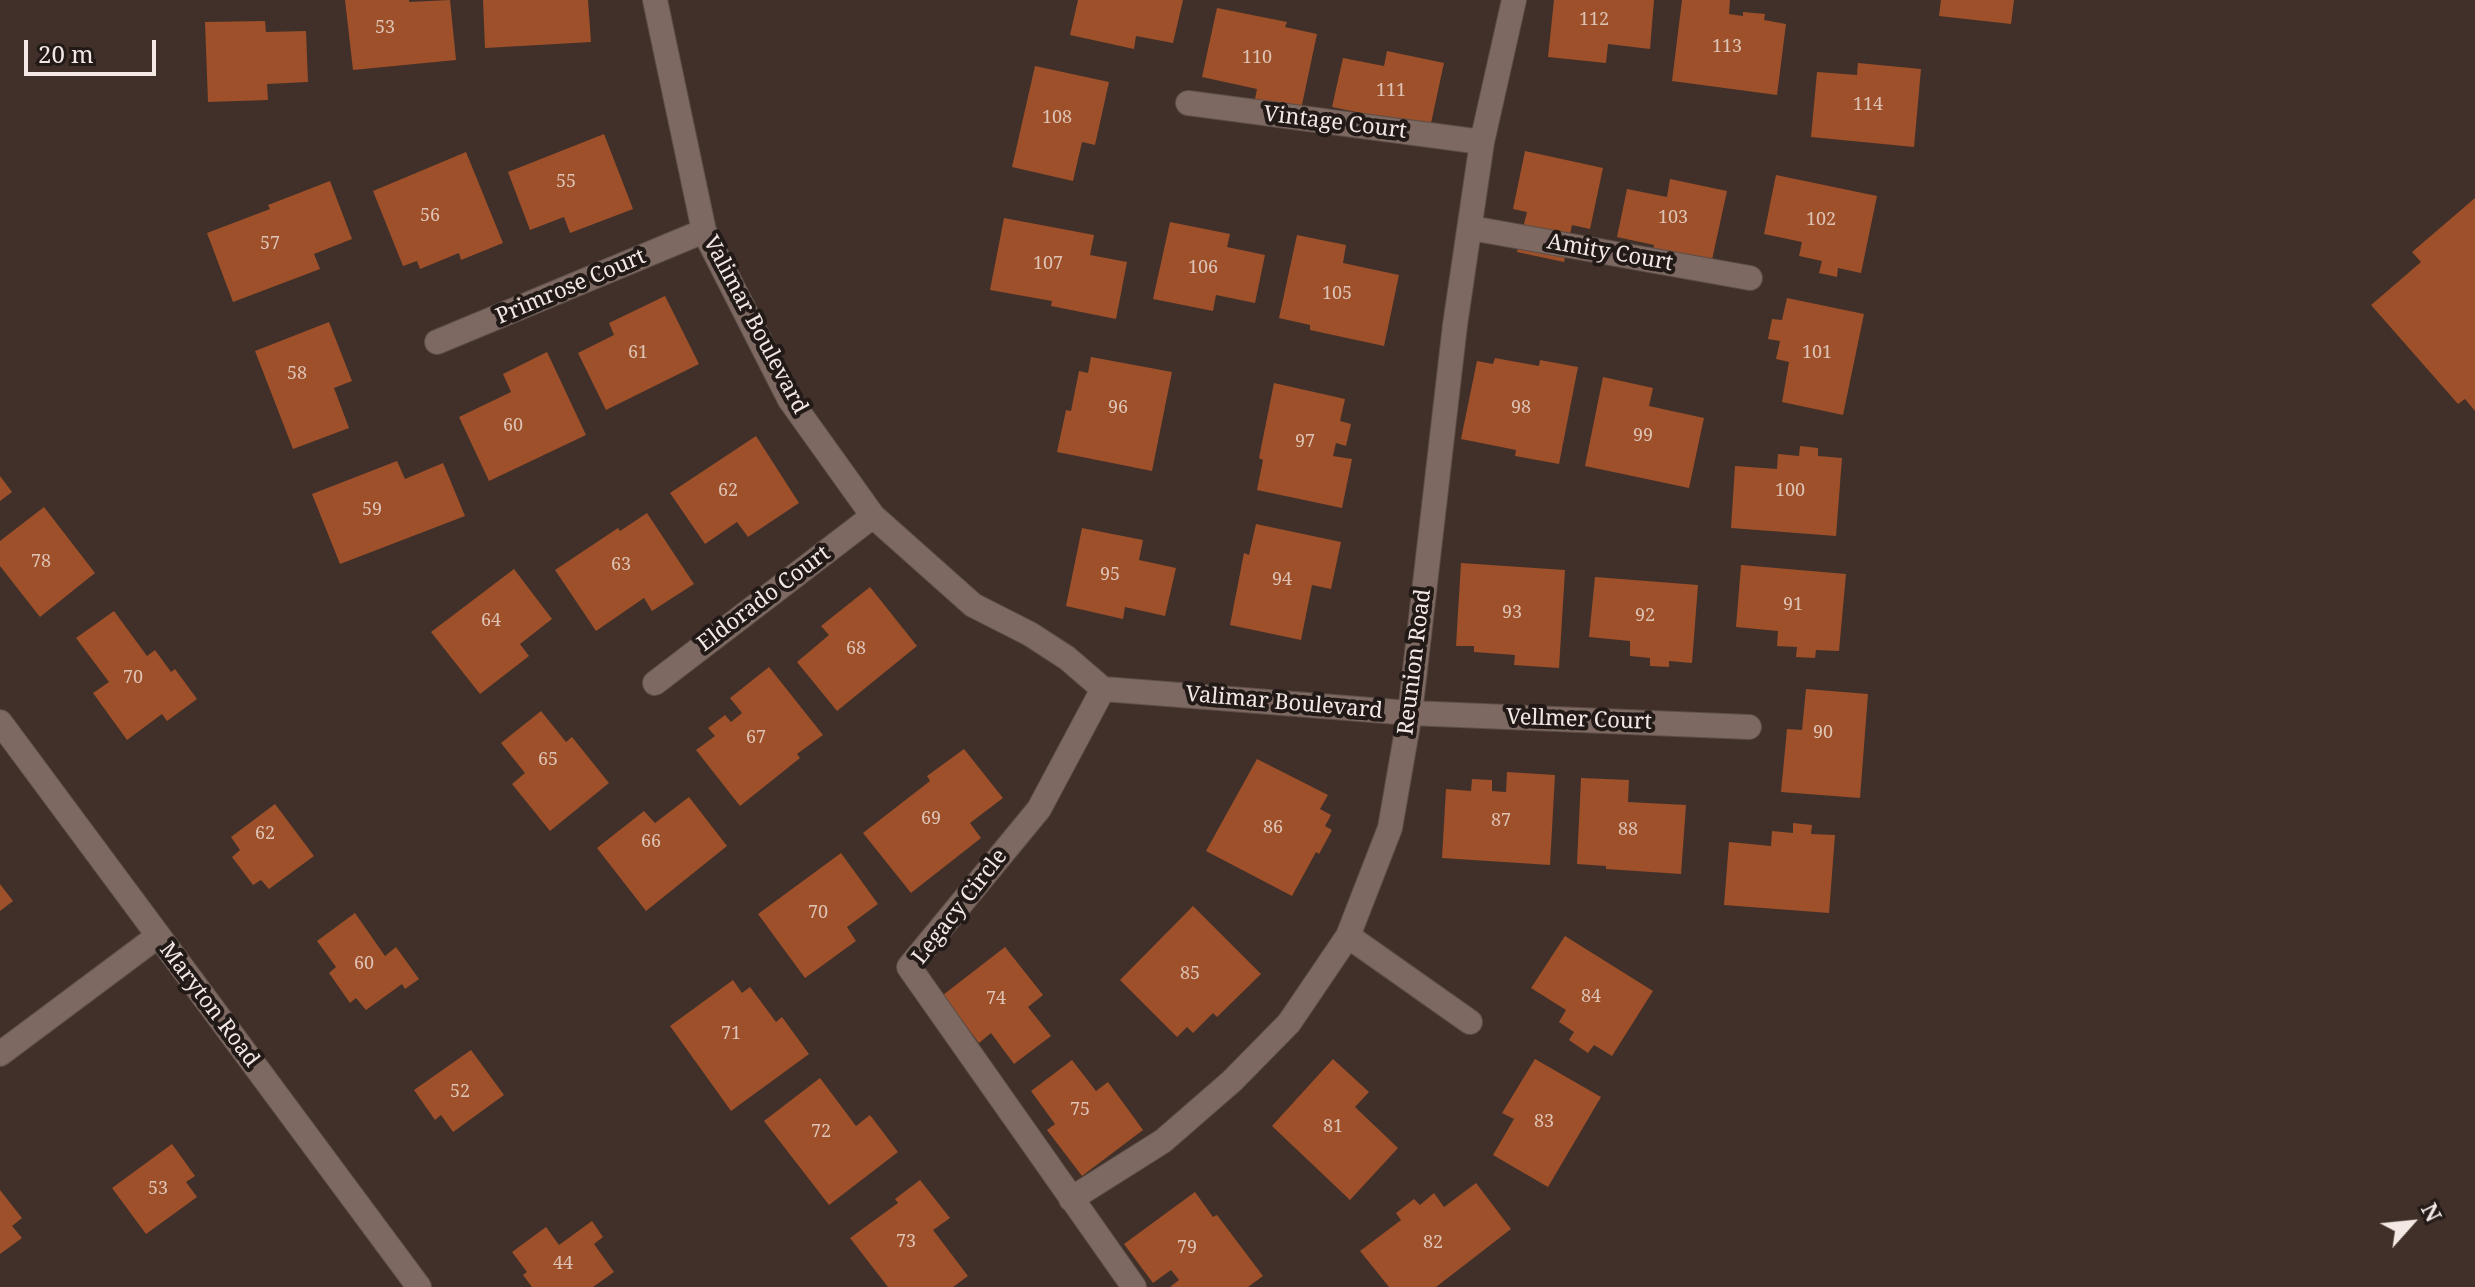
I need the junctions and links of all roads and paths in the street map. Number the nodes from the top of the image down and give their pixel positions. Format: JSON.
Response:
{"nodes":[{"id":1,"x":655,"y":0,"type":"edge"},
{"id":2,"x":1514,"y":0,"type":"edge"},
{"id":3,"x":1188,"y":103,"type":"dead end"},
{"id":4,"x":1482,"y":142,"type":"junction"},
{"id":5,"x":1471,"y":228,"type":"junction"},
{"id":6,"x":704,"y":231,"type":"junction"},
{"id":7,"x":1750,"y":278,"type":"dead end"},
{"id":8,"x":437,"y":342,"type":"dead end"},
{"id":9,"x":873,"y":516,"type":"junction"},
{"id":10,"x":655,"y":683,"type":"dead end"},
{"id":11,"x":1103,"y":689,"type":"junction"},
{"id":12,"x":1410,"y":713,"type":"junction"},
{"id":13,"x":0,"y":722,"type":"edge"},
{"id":14,"x":1749,"y":727,"type":"dead end"},
{"id":15,"x":158,"y":936,"type":"junction"},
{"id":16,"x":1348,"y":936,"type":"junction"},
{"id":17,"x":1470,"y":1022,"type":"dead end"},
{"id":18,"x":0,"y":1054,"type":"edge"},
{"id":19,"x":1071,"y":1199,"type":"junction"},
{"id":20,"x":419,"y":1287,"type":"edge"},
{"id":21,"x":1134,"y":1287,"type":"edge"}],
"edges":[{"from":1,"to":6,"type":"street","name":"Valimar Boulevard"},
{"from":2,"to":4,"type":"street","name":"Reunion Road"},
{"from":3,"to":4,"type":"street","name":"Vintage Court"},
{"from":4,"to":5,"type":"street","name":"Reunion Road"},
{"from":5,"to":7,"type":"street","name":"Amity Court"},
{"from":5,"to":12,"type":"street","name":"Reunion Road"},
{"from":6,"to":8,"type":"street","name":"Primrose Court"},
{"from":6,"to":9,"type":"street","name":"Valimar Boulevard"},
{"from":9,"to":10,"type":"street","name":"Eldorado Court"},
{"from":9,"to":11,"type":"street","name":"Valimar Boulevard"},
{"from":11,"to":12,"type":"street","name":"Valimar Boulevard"},
{"from":11,"to":19,"type":"street","name":"Legacy Circle"},
{"from":12,"to":14,"type":"street","name":"Vellmer Court"},
{"from":12,"to":16,"type":"street","name":"Reunion Road"},
{"from":13,"to":15,"type":"street","name":"Maryton Road"},
{"from":15,"to":18,"type":"street"},
{"from":15,"to":20,"type":"street","name":"Maryton Road"},
{"from":16,"to":17,"type":"street"},
{"from":16,"to":19,"type":"street","name":"Reunion Road"},
{"from":19,"to":21,"type":"street"}]}
